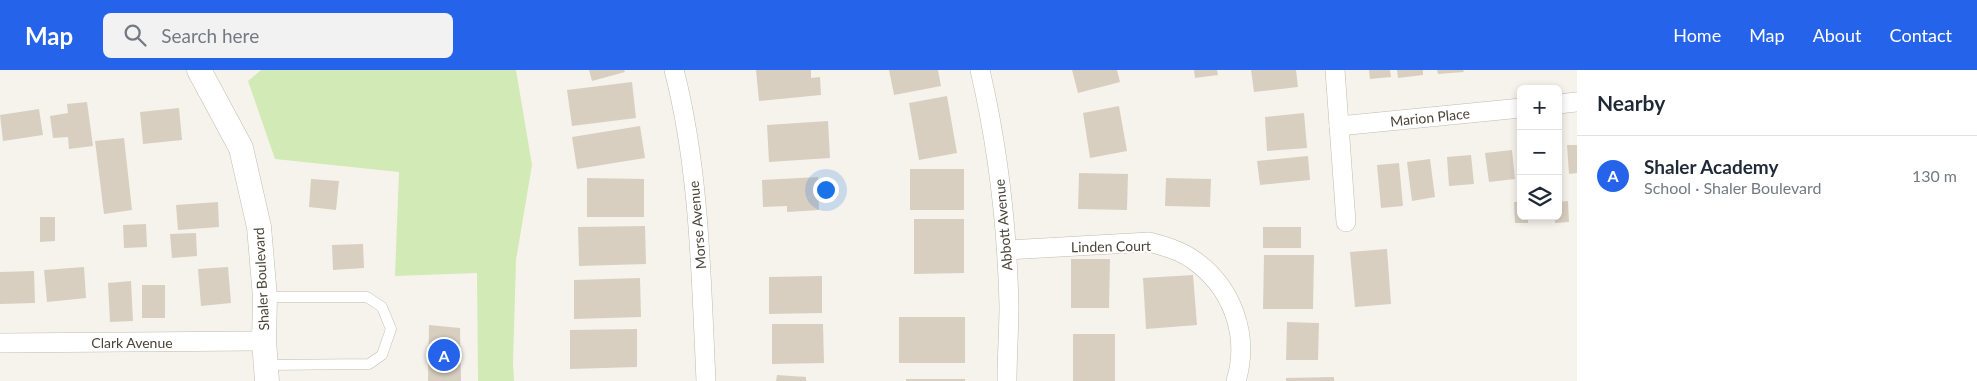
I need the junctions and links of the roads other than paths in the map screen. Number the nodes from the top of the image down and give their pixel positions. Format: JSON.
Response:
{"nodes":[{"id":1,"x":199,"y":70,"type":"edge"},
{"id":2,"x":674,"y":70,"type":"edge"},
{"id":3,"x":980,"y":70,"type":"edge"},
{"id":4,"x":1335,"y":70,"type":"edge"},
{"id":5,"x":1577,"y":102,"type":"edge"},
{"id":6,"x":1562,"y":104,"type":"edge"},
{"id":7,"x":1517,"y":108,"type":"edge"},
{"id":8,"x":1339,"y":126,"type":"junction"},
{"id":9,"x":1346,"y":222,"type":"dead end"},
{"id":10,"x":1007,"y":250,"type":"junction"},
{"id":11,"x":265,"y":297,"type":"junction"},
{"id":12,"x":264,"y":341,"type":"junction"},
{"id":13,"x":0,"y":343,"type":"edge"},
{"id":14,"x":267,"y":373,"type":"edge"},
{"id":15,"x":706,"y":381,"type":"edge"},
{"id":16,"x":1007,"y":381,"type":"edge"},
{"id":17,"x":1236,"y":381,"type":"edge"}],
"edges":[{"from":1,"to":11,"type":"street","name":"Shaler Boulevard"},
{"from":2,"to":15,"type":"street","name":"Morse Avenue"},
{"from":3,"to":10,"type":"street","name":"Abbott Avenue"},
{"from":4,"to":8,"type":"street"},
{"from":5,"to":6,"type":"street"},
{"from":7,"to":8,"type":"street","name":"Marion Place"},
{"from":8,"to":9,"type":"street"},
{"from":10,"to":16,"type":"street","name":"Abbott Avenue"},
{"from":10,"to":17,"type":"street","name":"Linden Court"},
{"from":11,"to":12,"type":"street","name":"Shaler Boulevard"},
{"from":11,"to":14,"type":"lane"},
{"from":12,"to":13,"type":"street","name":"Clark Avenue"},
{"from":12,"to":14,"type":"street","name":"Shaler Boulevard"}]}
